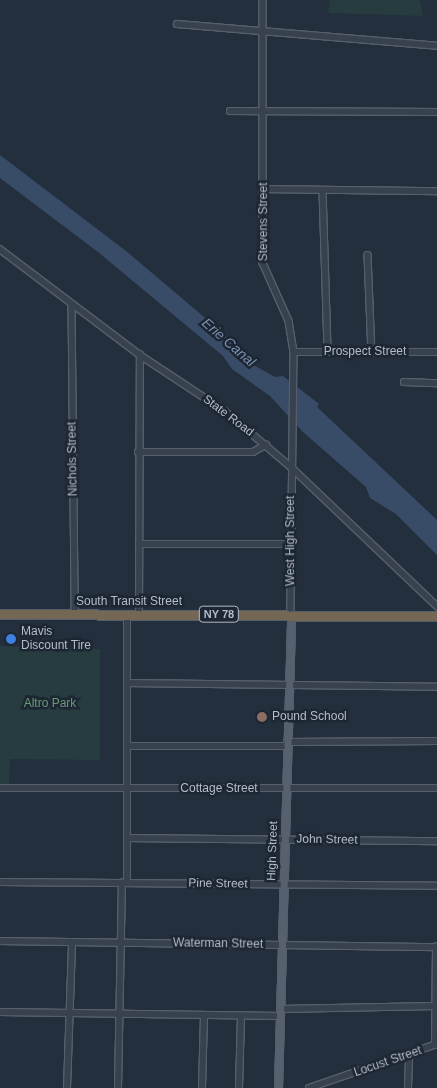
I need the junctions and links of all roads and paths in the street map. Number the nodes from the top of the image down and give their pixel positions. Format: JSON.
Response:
{"nodes":[{"id":1,"x":263,"y":0,"type":"edge"},
{"id":2,"x":178,"y":24,"type":"dead end"},
{"id":3,"x":263,"y":33,"type":"junction"},
{"id":4,"x":437,"y":46,"type":"edge"},
{"id":5,"x":264,"y":110,"type":"junction"},
{"id":6,"x":230,"y":111,"type":"dead end"},
{"id":7,"x":437,"y":112,"type":"edge"},
{"id":8,"x":263,"y":189,"type":"junction"},
{"id":9,"x":323,"y":190,"type":"junction"},
{"id":10,"x":437,"y":191,"type":"edge"},
{"id":11,"x":0,"y":249,"type":"edge"},
{"id":12,"x":368,"y":255,"type":"dead end"},
{"id":13,"x":72,"y":304,"type":"junction"},
{"id":14,"x":294,"y":352,"type":"junction"},
{"id":15,"x":328,"y":352,"type":"junction"},
{"id":16,"x":437,"y":352,"type":"edge"},
{"id":17,"x":372,"y":353,"type":"junction"},
{"id":18,"x":140,"y":355,"type":"junction"},
{"id":19,"x":404,"y":382,"type":"dead end"},
{"id":20,"x":437,"y":383,"type":"edge"},
{"id":21,"x":266,"y":445,"type":"junction"},
{"id":22,"x":138,"y":452,"type":"junction"},
{"id":23,"x":292,"y":467,"type":"junction"},
{"id":24,"x":139,"y":544,"type":"junction"},
{"id":25,"x":291,"y":544,"type":"junction"},
{"id":26,"x":437,"y":606,"type":"edge"},
{"id":27,"x":0,"y":614,"type":"edge"},
{"id":28,"x":291,"y":614,"type":"junction"},
{"id":29,"x":75,"y":615,"type":"junction"},
{"id":30,"x":127,"y":615,"type":"junction"},
{"id":31,"x":139,"y":615,"type":"junction"},
{"id":32,"x":437,"y":616,"type":"edge"},
{"id":33,"x":128,"y":683,"type":"junction"},
{"id":34,"x":289,"y":683,"type":"junction"},
{"id":35,"x":437,"y":687,"type":"edge"},
{"id":36,"x":437,"y":741,"type":"edge"},
{"id":37,"x":287,"y":744,"type":"junction"},
{"id":38,"x":128,"y":746,"type":"junction"},
{"id":39,"x":0,"y":788,"type":"edge"},
{"id":40,"x":127,"y":788,"type":"junction"},
{"id":41,"x":437,"y":788,"type":"edge"},
{"id":42,"x":286,"y":789,"type":"junction"},
{"id":43,"x":127,"y":838,"type":"junction"},
{"id":44,"x":285,"y":839,"type":"junction"},
{"id":45,"x":437,"y":842,"type":"edge"},
{"id":46,"x":0,"y":882,"type":"edge"},
{"id":47,"x":124,"y":883,"type":"junction"},
{"id":48,"x":282,"y":884,"type":"junction"},
{"id":49,"x":437,"y":886,"type":"edge"},
{"id":50,"x":0,"y":941,"type":"edge"},
{"id":51,"x":72,"y":943,"type":"junction"},
{"id":52,"x":121,"y":943,"type":"junction"},
{"id":53,"x":282,"y":945,"type":"junction"},
{"id":54,"x":437,"y":947,"type":"edge"},
{"id":55,"x":435,"y":1006,"type":"junction"},
{"id":56,"x":0,"y":1012,"type":"edge"},
{"id":57,"x":70,"y":1013,"type":"junction"},
{"id":58,"x":280,"y":1013,"type":"junction"},
{"id":59,"x":120,"y":1014,"type":"junction"},
{"id":60,"x":204,"y":1016,"type":"junction"},
{"id":61,"x":241,"y":1016,"type":"junction"},
{"id":62,"x":436,"y":1045,"type":"edge"},
{"id":63,"x":409,"y":1056,"type":"junction"},
{"id":64,"x":68,"y":1088,"type":"edge"},
{"id":65,"x":118,"y":1088,"type":"edge"},
{"id":66,"x":202,"y":1088,"type":"edge"},
{"id":67,"x":238,"y":1088,"type":"edge"},
{"id":68,"x":278,"y":1088,"type":"edge"},
{"id":69,"x":310,"y":1088,"type":"edge"},
{"id":70,"x":408,"y":1088,"type":"edge"}],
"edges":[{"from":1,"to":3,"type":"street","name":"Stevens Street"},
{"from":2,"to":3,"type":"street"},
{"from":3,"to":4,"type":"street"},
{"from":3,"to":5,"type":"street","name":"Stevens Street"},
{"from":5,"to":6,"type":"street"},
{"from":5,"to":7,"type":"street"},
{"from":5,"to":8,"type":"street","name":"Stevens Street"},
{"from":8,"to":9,"type":"street"},
{"from":8,"to":14,"type":"street","name":"Stevens Street"},
{"from":9,"to":10,"type":"street"},
{"from":9,"to":15,"type":"street"},
{"from":11,"to":13,"type":"street","name":"State Road"},
{"from":12,"to":17,"type":"street"},
{"from":13,"to":18,"type":"street","name":"State Road"},
{"from":13,"to":29,"type":"street","name":"Nichols Street"},
{"from":14,"to":15,"type":"street","name":"Prospect Street"},
{"from":14,"to":23,"type":"street","name":"Stevens Street"},
{"from":15,"to":17,"type":"street","name":"Prospect Street"},
{"from":16,"to":17,"type":"street","name":"Prospect Street"},
{"from":18,"to":21,"type":"street","name":"State Road"},
{"from":18,"to":22,"type":"street"},
{"from":19,"to":20,"type":"street"},
{"from":21,"to":22,"type":"street"},
{"from":21,"to":23,"type":"street","name":"State Road"},
{"from":22,"to":24,"type":"street"},
{"from":23,"to":25,"type":"street","name":"West High Street"},
{"from":23,"to":26,"type":"street","name":"State Road"},
{"from":24,"to":25,"type":"street"},
{"from":24,"to":31,"type":"street"},
{"from":25,"to":28,"type":"street","name":"West High Street"},
{"from":27,"to":29,"type":"highway","name":"South Transit Street","number":"NY 78"},
{"from":28,"to":31,"type":"highway","name":"South Transit Street","number":"NY 78"},
{"from":28,"to":32,"type":"highway","name":"South Transit Street","number":"NY 78"},
{"from":28,"to":34,"type":"main road","name":"High Street"},
{"from":29,"to":30,"type":"highway","name":"South Transit Street","number":"NY 78"},
{"from":30,"to":31,"type":"highway","name":"South Transit Street","number":"NY 78"},
{"from":30,"to":33,"type":"street"},
{"from":33,"to":34,"type":"street"},
{"from":33,"to":38,"type":"street"},
{"from":34,"to":35,"type":"street"},
{"from":34,"to":37,"type":"main road","name":"High Street"},
{"from":36,"to":37,"type":"street"},
{"from":37,"to":38,"type":"street"},
{"from":37,"to":42,"type":"main road","name":"High Street"},
{"from":38,"to":40,"type":"street"},
{"from":39,"to":40,"type":"street","name":"Cottage Street"},
{"from":40,"to":42,"type":"street","name":"Cottage Street"},
{"from":40,"to":43,"type":"street"},
{"from":41,"to":42,"type":"street","name":"Cottage Street"},
{"from":42,"to":44,"type":"main road","name":"High Street"},
{"from":43,"to":44,"type":"street","name":"John Street"},
{"from":43,"to":47,"type":"street"},
{"from":44,"to":45,"type":"street","name":"John Street"},
{"from":44,"to":48,"type":"main road","name":"High Street"},
{"from":46,"to":47,"type":"street","name":"Pine Street"},
{"from":47,"to":48,"type":"street","name":"Pine Street"},
{"from":47,"to":52,"type":"street"},
{"from":48,"to":49,"type":"street","name":"Pine Street"},
{"from":48,"to":53,"type":"main road","name":"High Street"},
{"from":50,"to":51,"type":"street","name":"Waterman Street"},
{"from":51,"to":52,"type":"street","name":"Waterman Street"},
{"from":51,"to":57,"type":"street"},
{"from":52,"to":53,"type":"street","name":"Waterman Street"},
{"from":52,"to":59,"type":"street"},
{"from":53,"to":54,"type":"street","name":"Waterman Street"},
{"from":53,"to":58,"type":"main road","name":"High Street"},
{"from":54,"to":55,"type":"street"},
{"from":55,"to":58,"type":"street"},
{"from":55,"to":62,"type":"street"},
{"from":56,"to":57,"type":"street"},
{"from":57,"to":59,"type":"street"},
{"from":57,"to":64,"type":"street"},
{"from":58,"to":61,"type":"street"},
{"from":58,"to":68,"type":"main road","name":"High Street"},
{"from":59,"to":60,"type":"street"},
{"from":59,"to":65,"type":"street"},
{"from":60,"to":61,"type":"street"},
{"from":60,"to":66,"type":"street"},
{"from":61,"to":67,"type":"street"},
{"from":62,"to":63,"type":"street","name":"Locust Street"},
{"from":63,"to":69,"type":"street","name":"Locust Street"},
{"from":63,"to":70,"type":"street"}]}
